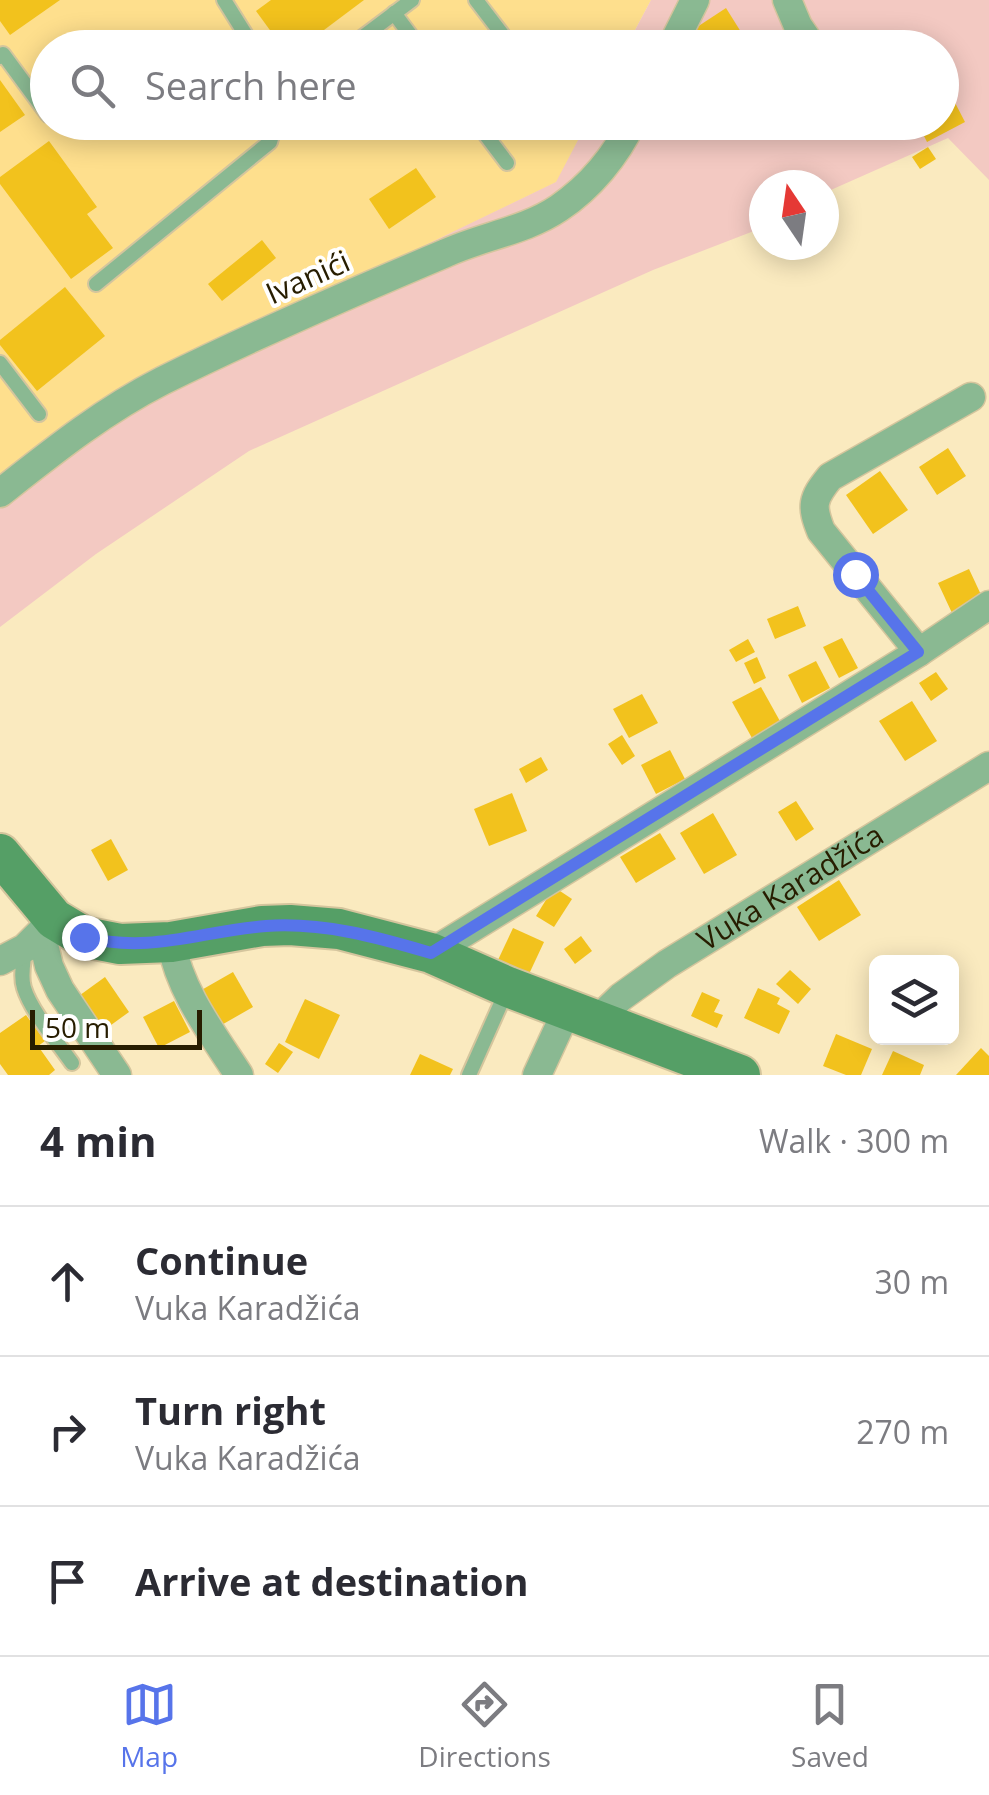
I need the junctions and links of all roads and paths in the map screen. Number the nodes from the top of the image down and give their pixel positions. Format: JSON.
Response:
{"nodes":[{"id":1,"x":224,"y":0,"type":"edge"},
{"id":2,"x":412,"y":0,"type":"edge"},
{"id":3,"x":476,"y":0,"type":"edge"},
{"id":4,"x":695,"y":0,"type":"edge"},
{"id":5,"x":787,"y":0,"type":"edge"},
{"id":6,"x":394,"y":13,"type":"junction"},
{"id":7,"x":243,"y":30,"type":"edge"},
{"id":8,"x":372,"y":30,"type":"edge"},
{"id":9,"x":407,"y":30,"type":"edge"},
{"id":10,"x":499,"y":30,"type":"edge"},
{"id":11,"x":679,"y":30,"type":"edge"},
{"id":12,"x":801,"y":30,"type":"edge"},
{"id":13,"x":1,"y":53,"type":"edge"},
{"id":14,"x":30,"y":91,"type":"edge"},
{"id":15,"x":271,"y":140,"type":"edge"},
{"id":16,"x":489,"y":140,"type":"edge"},
{"id":17,"x":621,"y":140,"type":"edge"},
{"id":18,"x":506,"y":163,"type":"dead end"},
{"id":19,"x":96,"y":284,"type":"dead end"},
{"id":20,"x":0,"y":363,"type":"edge"},
{"id":21,"x":971,"y":396,"type":"dead end"},
{"id":22,"x":39,"y":414,"type":"dead end"},
{"id":23,"x":0,"y":493,"type":"edge"},
{"id":24,"x":989,"y":605,"type":"edge"},
{"id":25,"x":918,"y":652,"type":"junction"},
{"id":26,"x":989,"y":766,"type":"edge"},
{"id":27,"x":0,"y":854,"type":"edge"},
{"id":28,"x":30,"y":940,"type":"edge"},
{"id":29,"x":171,"y":942,"type":"junction"},
{"id":30,"x":431,"y":953,"type":"junction"},
{"id":31,"x":508,"y":987,"type":"junction"},
{"id":32,"x":582,"y":1015,"type":"junction"},
{"id":33,"x":72,"y":1062,"type":"dead end"},
{"id":34,"x":117,"y":1075,"type":"edge"},
{"id":35,"x":240,"y":1075,"type":"edge"},
{"id":36,"x":469,"y":1075,"type":"edge"},
{"id":37,"x":537,"y":1075,"type":"edge"},
{"id":38,"x":740,"y":1075,"type":"edge"}],
"edges":[{"from":1,"to":7,"type":"lane"},
{"from":2,"to":6,"type":"lane"},
{"from":3,"to":10,"type":"lane"},
{"from":4,"to":11,"type":"street"},
{"from":5,"to":12,"type":"street"},
{"from":6,"to":8,"type":"lane"},
{"from":6,"to":9,"type":"lane"},
{"from":13,"to":14,"type":"lane"},
{"from":15,"to":19,"type":"lane"},
{"from":16,"to":18,"type":"lane"},
{"from":17,"to":23,"type":"street","name":"Ivanići"},
{"from":20,"to":22,"type":"lane"},
{"from":21,"to":25,"type":"street"},
{"from":24,"to":25,"type":"street"},
{"from":25,"to":30,"type":"street"},
{"from":26,"to":32,"type":"street","name":"Vuka Karadžića"},
{"from":27,"to":28,"type":"street"},
{"from":28,"to":29,"type":"street"},
{"from":28,"to":33,"type":"lane"},
{"from":28,"to":34,"type":"street"},
{"from":29,"to":30,"type":"street"},
{"from":29,"to":35,"type":"street"},
{"from":30,"to":31,"type":"street"},
{"from":31,"to":32,"type":"street"},
{"from":31,"to":36,"type":"lane"},
{"from":32,"to":37,"type":"street","name":"Vuka Karadžića"},
{"from":32,"to":38,"type":"street"}]}
